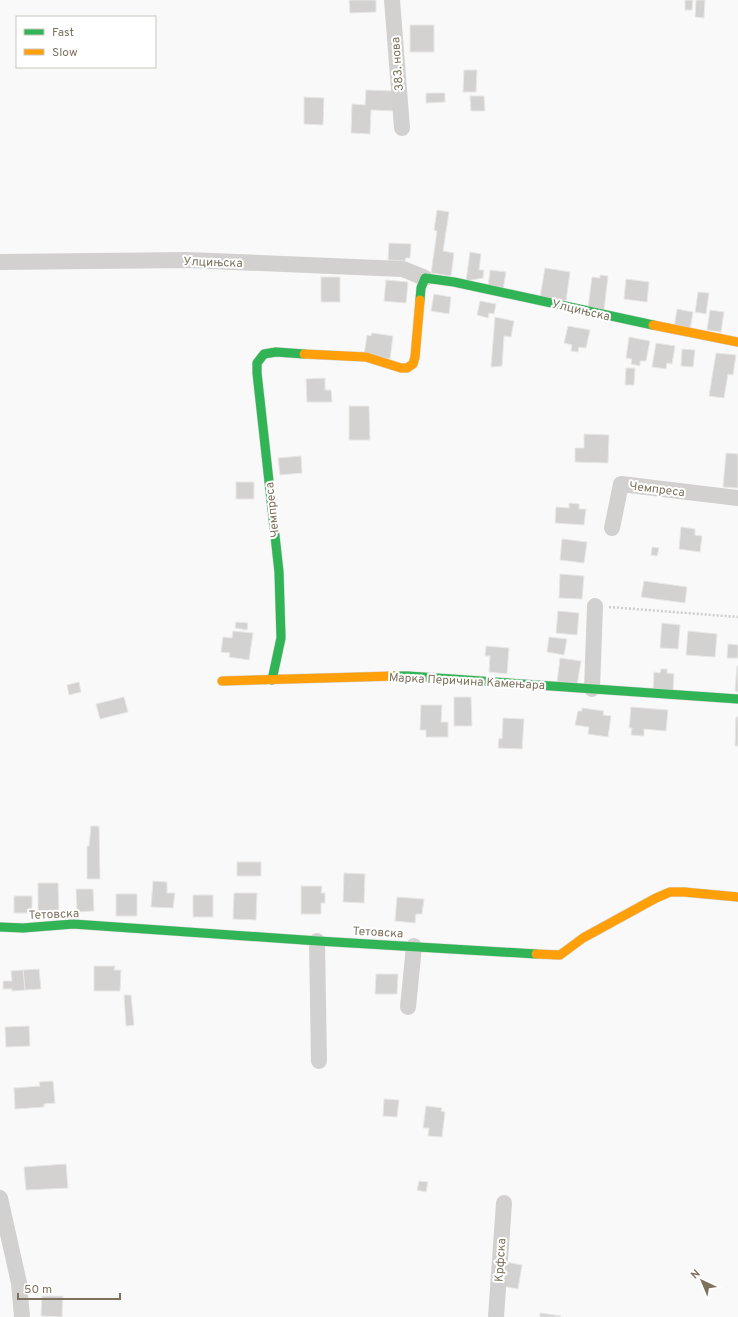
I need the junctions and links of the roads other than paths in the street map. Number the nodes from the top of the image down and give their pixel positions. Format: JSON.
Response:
{"nodes":[{"id":1,"x":392,"y":0,"type":"edge"},
{"id":2,"x":402,"y":128,"type":"dead end"},
{"id":3,"x":0,"y":262,"type":"edge"},
{"id":4,"x":425,"y":278,"type":"junction"},
{"id":5,"x":738,"y":342,"type":"edge"},
{"id":6,"x":738,"y":498,"type":"edge"},
{"id":7,"x":612,"y":528,"type":"dead end"},
{"id":8,"x":595,"y":606,"type":"road end"},
{"id":9,"x":272,"y":680,"type":"junction"},
{"id":10,"x":222,"y":681,"type":"dead end"},
{"id":11,"x":592,"y":689,"type":"junction"},
{"id":12,"x":738,"y":699,"type":"edge"},
{"id":13,"x":738,"y":897,"type":"edge"},
{"id":14,"x":0,"y":927,"type":"edge"},
{"id":15,"x":317,"y":941,"type":"junction"},
{"id":16,"x":414,"y":946,"type":"junction"},
{"id":17,"x":408,"y":1007,"type":"dead end"},
{"id":18,"x":319,"y":1061,"type":"dead end"},
{"id":19,"x":0,"y":1198,"type":"edge"},
{"id":20,"x":504,"y":1203,"type":"dead end"},
{"id":21,"x":22,"y":1317,"type":"edge"},
{"id":22,"x":496,"y":1317,"type":"edge"}],
"edges":[{"from":1,"to":2,"type":"street","name":"383. нова"},
{"from":3,"to":4,"type":"street","name":"Улцињска"},
{"from":4,"to":5,"type":"street","name":"Улцињска"},
{"from":4,"to":9,"type":"street","name":"Чемпреса"},
{"from":6,"to":7,"type":"street","name":"Чемпреса"},
{"from":8,"to":11,"type":"street"},
{"from":9,"to":10,"type":"street","name":"Марка Перичина Камењара"},
{"from":9,"to":11,"type":"street","name":"Марка Перичина Камењара"},
{"from":11,"to":12,"type":"street","name":"Марка Перичина Камењара"},
{"from":13,"to":16,"type":"street","name":"Тетовска"},
{"from":14,"to":15,"type":"street","name":"Тетовска"},
{"from":15,"to":16,"type":"street","name":"Тетовска"},
{"from":15,"to":18,"type":"street"},
{"from":16,"to":17,"type":"street"},
{"from":19,"to":21,"type":"street"},
{"from":20,"to":22,"type":"street","name":"Крфска"}]}
